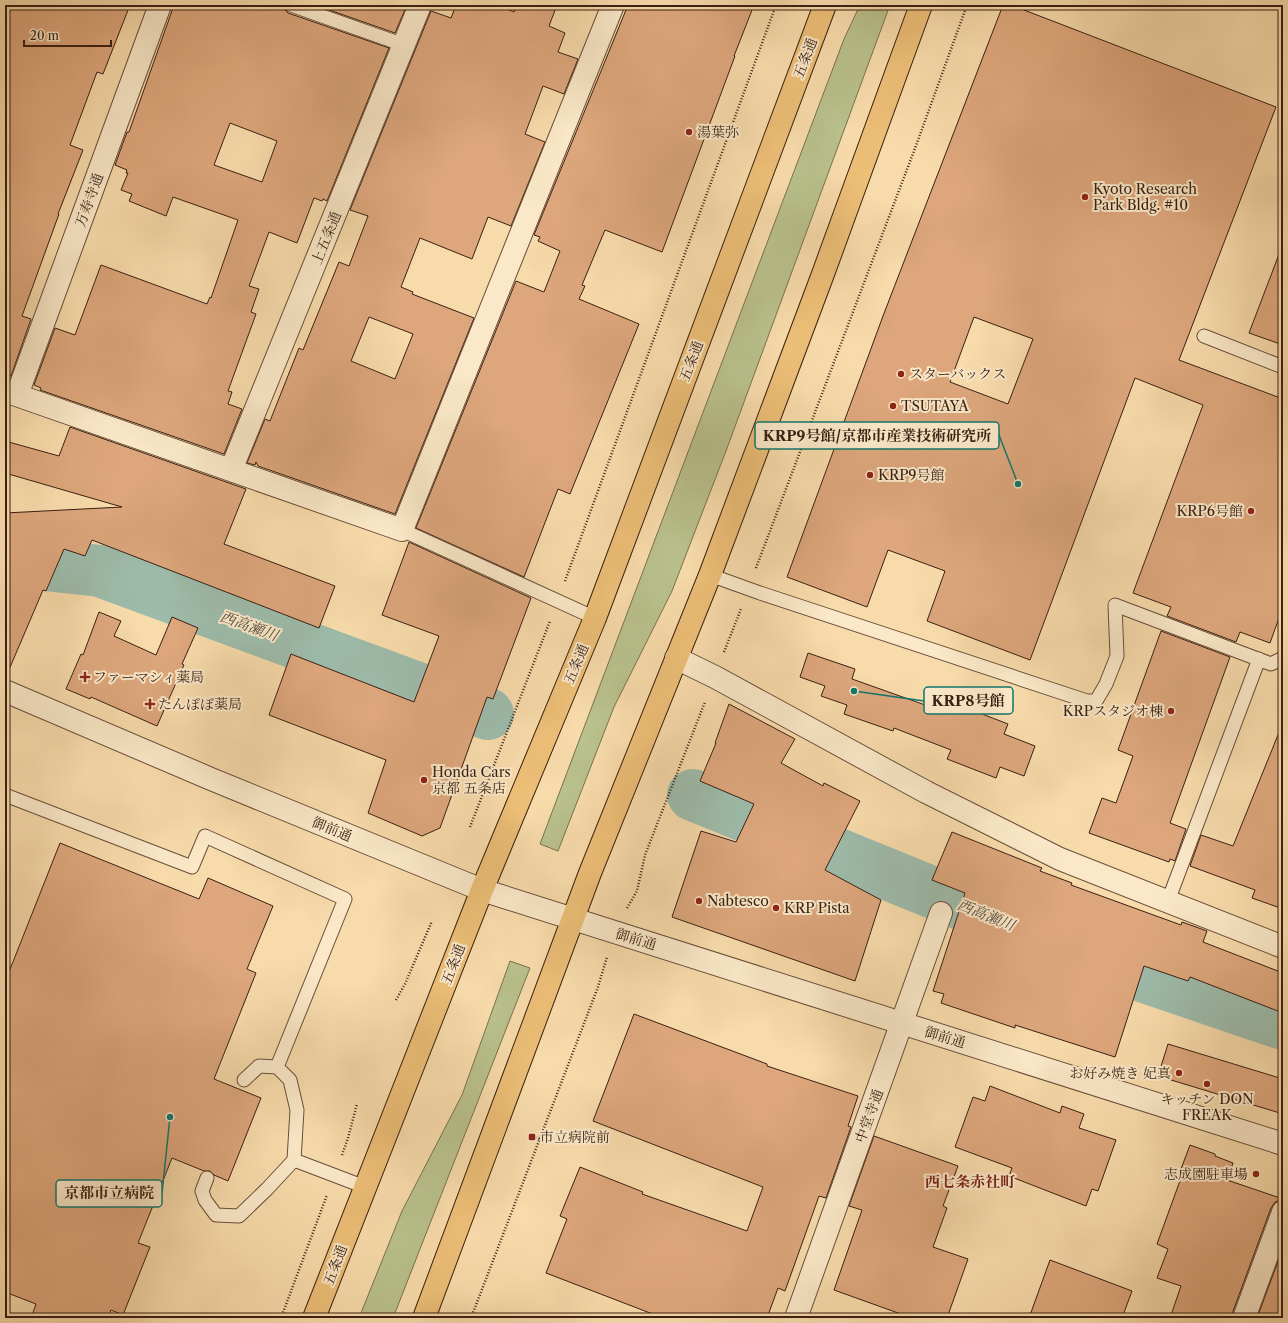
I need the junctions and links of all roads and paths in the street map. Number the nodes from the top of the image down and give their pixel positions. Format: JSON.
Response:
{"nodes":[{"id":1,"x":160,"y":5,"type":"edge"},
{"id":2,"x":290,"y":5,"type":"edge"},
{"id":3,"x":420,"y":5,"type":"edge"},
{"id":4,"x":613,"y":5,"type":"edge"},
{"id":5,"x":776,"y":5,"type":"edge"},
{"id":6,"x":825,"y":5,"type":"edge"},
{"id":7,"x":921,"y":5,"type":"edge"},
{"id":8,"x":967,"y":5,"type":"edge"},
{"id":9,"x":404,"y":45,"type":"junction"},
{"id":10,"x":1204,"y":336,"type":"dead end"},
{"id":11,"x":1283,"y":367,"type":"edge"},
{"id":12,"x":11,"y":393,"type":"edge"},
{"id":13,"x":231,"y":470,"type":"junction"},
{"id":14,"x":402,"y":530,"type":"junction"},
{"id":15,"x":710,"y":574,"type":"junction"},
{"id":16,"x":748,"y":588,"type":"junction"},
{"id":17,"x":558,"y":601,"type":"junction"},
{"id":18,"x":595,"y":618,"type":"junction"},
{"id":19,"x":676,"y":658,"type":"junction"},
{"id":20,"x":1283,"y":658,"type":"edge"},
{"id":21,"x":1259,"y":659,"type":"junction"},
{"id":22,"x":714,"y":677,"type":"junction"},
{"id":23,"x":5,"y":691,"type":"edge"},
{"id":24,"x":5,"y":795,"type":"edge"},
{"id":25,"x":470,"y":828,"type":"dead end"},
{"id":26,"x":482,"y":890,"type":"junction"},
{"id":27,"x":1168,"y":901,"type":"junction"},
{"id":28,"x":625,"y":911,"type":"dead end"},
{"id":29,"x":941,"y":913,"type":"dead end"},
{"id":30,"x":574,"y":920,"type":"junction"},
{"id":31,"x":432,"y":921,"type":"dead end"},
{"id":32,"x":1283,"y":947,"type":"edge"},
{"id":33,"x":610,"y":950,"type":"dead end"},
{"id":34,"x":396,"y":1000,"type":"dead end"},
{"id":35,"x":902,"y":1024,"type":"junction"},
{"id":36,"x":277,"y":1067,"type":"junction"},
{"id":37,"x":244,"y":1080,"type":"dead end"},
{"id":38,"x":357,"y":1104,"type":"dead end"},
{"id":39,"x":534,"y":1136,"type":"dead end"},
{"id":40,"x":539,"y":1139,"type":"junction"},
{"id":41,"x":549,"y":1142,"type":"dead end"},
{"id":42,"x":1283,"y":1144,"type":"edge"},
{"id":43,"x":294,"y":1160,"type":"junction"},
{"id":44,"x":335,"y":1176,"type":"junction"},
{"id":45,"x":207,"y":1178,"type":"dead end"},
{"id":46,"x":365,"y":1187,"type":"junction"},
{"id":47,"x":1283,"y":1212,"type":"edge"},
{"id":48,"x":281,"y":1318,"type":"edge"},
{"id":49,"x":314,"y":1318,"type":"edge"},
{"id":50,"x":424,"y":1318,"type":"edge"},
{"id":51,"x":470,"y":1318,"type":"edge"},
{"id":52,"x":796,"y":1318,"type":"edge"},
{"id":53,"x":1244,"y":1318,"type":"edge"}],
"edges":[{"from":1,"to":12,"type":"street","name":"万寿寺通"},
{"from":2,"to":9,"type":"lane"},
{"from":3,"to":9,"type":"street","name":"上五条通"},
{"from":4,"to":14,"type":"street"},
{"from":5,"to":17,"type":"path"},
{"from":6,"to":18,"type":"highway","name":"五条通"},
{"from":7,"to":15,"type":"highway"},
{"from":8,"to":16,"type":"path"},
{"from":9,"to":13,"type":"street","name":"上五条通"},
{"from":10,"to":11,"type":"lane"},
{"from":12,"to":13,"type":"street"},
{"from":13,"to":14,"type":"street"},
{"from":14,"to":17,"type":"lane"},
{"from":15,"to":16,"type":"lane"},
{"from":15,"to":19,"type":"highway"},
{"from":16,"to":21,"type":"lane"},
{"from":16,"to":22,"type":"path"},
{"from":17,"to":18,"type":"lane"},
{"from":17,"to":25,"type":"path"},
{"from":18,"to":26,"type":"highway","name":"五条通"},
{"from":19,"to":22,"type":"street"},
{"from":19,"to":30,"type":"highway"},
{"from":20,"to":21,"type":"lane"},
{"from":21,"to":27,"type":"lane"},
{"from":22,"to":27,"type":"street"},
{"from":22,"to":28,"type":"path"},
{"from":23,"to":26,"type":"street","name":"御前通"},
{"from":24,"to":36,"type":"lane"},
{"from":26,"to":30,"type":"street","name":"御前通"},
{"from":26,"to":46,"type":"highway","name":"五条通"},
{"from":27,"to":32,"type":"street"},
{"from":29,"to":35,"type":"street","name":"中堂寺通"},
{"from":30,"to":35,"type":"street","name":"御前通"},
{"from":30,"to":50,"type":"highway"},
{"from":31,"to":34,"type":"path"},
{"from":33,"to":40,"type":"path"},
{"from":35,"to":42,"type":"street","name":"御前通"},
{"from":35,"to":52,"type":"street","name":"中堂寺通"},
{"from":36,"to":37,"type":"lane"},
{"from":36,"to":43,"type":"lane"},
{"from":38,"to":44,"type":"path"},
{"from":39,"to":40,"type":"path"},
{"from":40,"to":41,"type":"path"},
{"from":40,"to":51,"type":"path"},
{"from":43,"to":44,"type":"lane"},
{"from":43,"to":45,"type":"lane"},
{"from":44,"to":46,"type":"lane"},
{"from":44,"to":48,"type":"path"},
{"from":46,"to":49,"type":"highway","name":"五条通"},
{"from":47,"to":53,"type":"street"}]}
